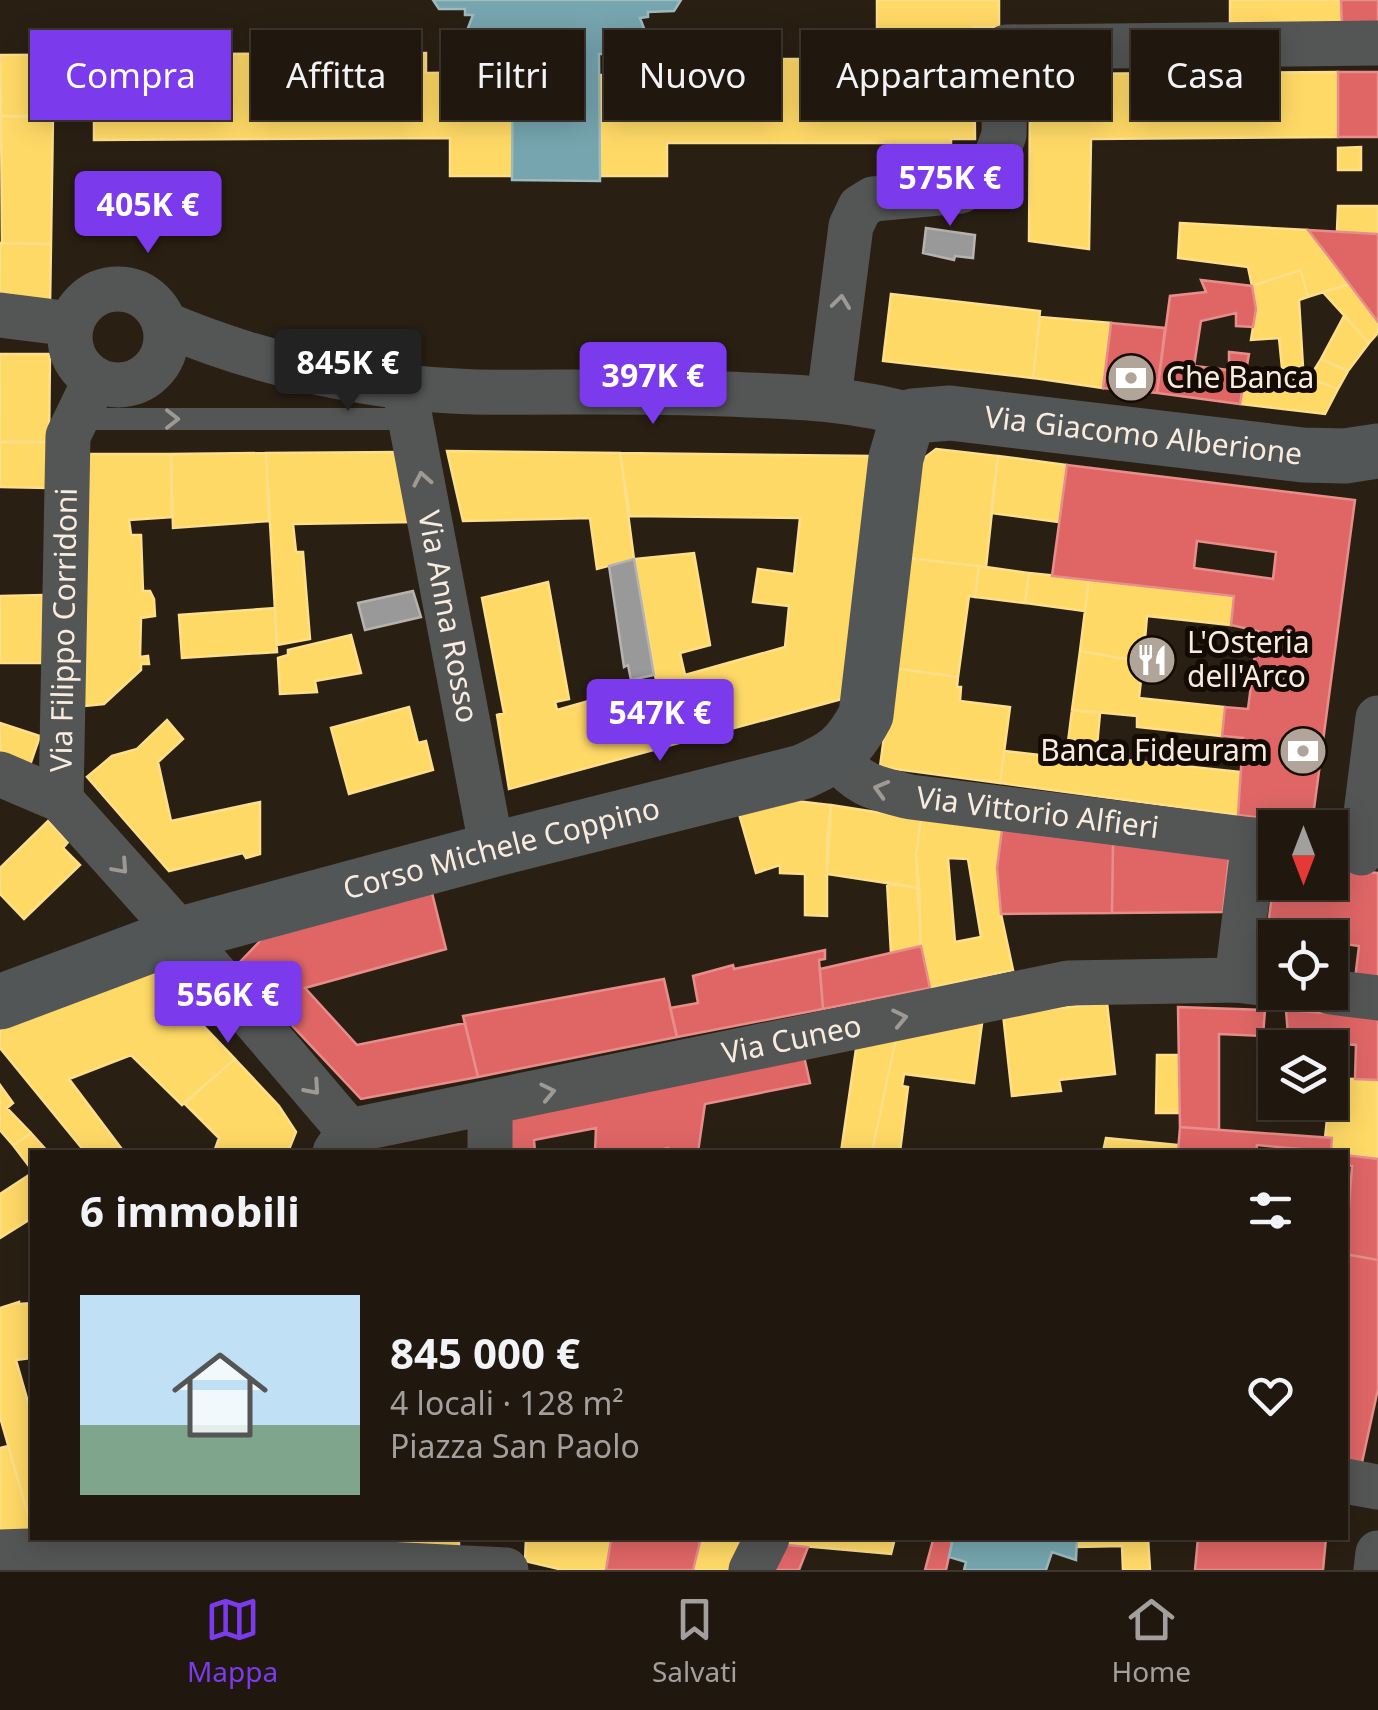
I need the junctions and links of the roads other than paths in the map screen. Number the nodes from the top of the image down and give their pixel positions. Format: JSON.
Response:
{"nodes":[{"id":1,"x":1378,"y":43,"type":"edge"},
{"id":2,"x":0,"y":315,"type":"edge"},
{"id":3,"x":71,"y":324,"type":"junction"},
{"id":4,"x":161,"y":345,"type":"junction"},
{"id":5,"x":89,"y":392,"type":"junction"},
{"id":6,"x":829,"y":398,"type":"junction"},
{"id":7,"x":408,"y":402,"type":"junction"},
{"id":8,"x":913,"y":416,"type":"junction"},
{"id":9,"x":1376,"y":449,"type":"edge"},
{"id":10,"x":1378,"y":718,"type":"edge"},
{"id":11,"x":836,"y":757,"type":"junction"},
{"id":12,"x":0,"y":774,"type":"edge"},
{"id":13,"x":61,"y":800,"type":"junction"},
{"id":14,"x":1258,"y":840,"type":"edge"},
{"id":15,"x":492,"y":850,"type":"junction"},
{"id":16,"x":1356,"y":853,"type":"edge"},
{"id":17,"x":1261,"y":900,"type":"edge"},
{"id":18,"x":181,"y":934,"type":"junction"},
{"id":19,"x":1256,"y":982,"type":"edge"},
{"id":20,"x":1348,"y":994,"type":"edge"},
{"id":21,"x":1378,"y":998,"type":"edge"},
{"id":22,"x":0,"y":1002,"type":"edge"},
{"id":23,"x":490,"y":1104,"type":"junction"},
{"id":24,"x":342,"y":1142,"type":"edge"},
{"id":25,"x":490,"y":1150,"type":"edge"},
{"id":26,"x":1348,"y":1482,"type":"edge"},
{"id":27,"x":1378,"y":1487,"type":"edge"},
{"id":28,"x":516,"y":1540,"type":"edge"},
{"id":29,"x":766,"y":1540,"type":"edge"},
{"id":30,"x":89,"y":1543,"type":"edge"},
{"id":31,"x":0,"y":1552,"type":"edge"},
{"id":32,"x":1378,"y":1553,"type":"edge"},
{"id":33,"x":340,"y":1567,"type":"edge"},
{"id":34,"x":506,"y":1570,"type":"edge"},
{"id":35,"x":517,"y":1570,"type":"edge"},
{"id":36,"x":751,"y":1570,"type":"edge"},
{"id":37,"x":1376,"y":1570,"type":"edge"}],
"edges":[{"from":6,"to":1,"type":"street","one_way":true},
{"from":2,"to":3,"type":"street"},
{"from":3,"to":4,"type":"street"},
{"from":3,"to":5,"type":"street"},
{"from":4,"to":5,"type":"street"},
{"from":4,"to":7,"type":"street"},
{"from":5,"to":7,"type":"lane","one_way":true},
{"from":5,"to":13,"type":"street","name":"Via Filippo Corridoni"},
{"from":6,"to":7,"type":"street"},
{"from":6,"to":8,"type":"street"},
{"from":15,"to":7,"type":"street","name":"Via Anna Rosso","one_way":true},
{"from":8,"to":9,"type":"main road","name":"Via Giacomo Alberione"},
{"from":8,"to":11,"type":"main road"},
{"from":10,"to":16,"type":"street"},
{"from":14,"to":11,"type":"street","name":"Via Vittorio Alfieri","one_way":true},
{"from":11,"to":15,"type":"main road","name":"Corso Michele Coppino"},
{"from":12,"to":13,"type":"street"},
{"from":13,"to":18,"type":"street","name":"Via Filippo Corridoni","one_way":true},
{"from":15,"to":18,"type":"main road","name":"Corso Michele Coppino"},
{"from":17,"to":19,"type":"street","name":"Via Cuneo"},
{"from":18,"to":22,"type":"main road","name":"Corso Michele Coppino"},
{"from":18,"to":24,"type":"street","name":"Via Filippo Corridoni","one_way":true},
{"from":23,"to":19,"type":"street","name":"Via Cuneo","one_way":true},
{"from":20,"to":21,"type":"street"},
{"from":23,"to":24,"type":"street","name":"Via Cuneo"},
{"from":23,"to":25,"type":"street"},
{"from":26,"to":27,"type":"street"},
{"from":28,"to":35,"type":"street"},
{"from":29,"to":36,"type":"street"},
{"from":30,"to":31,"type":"street"},
{"from":30,"to":33,"type":"street"},
{"from":32,"to":37,"type":"street"},
{"from":33,"to":34,"type":"street"}]}
